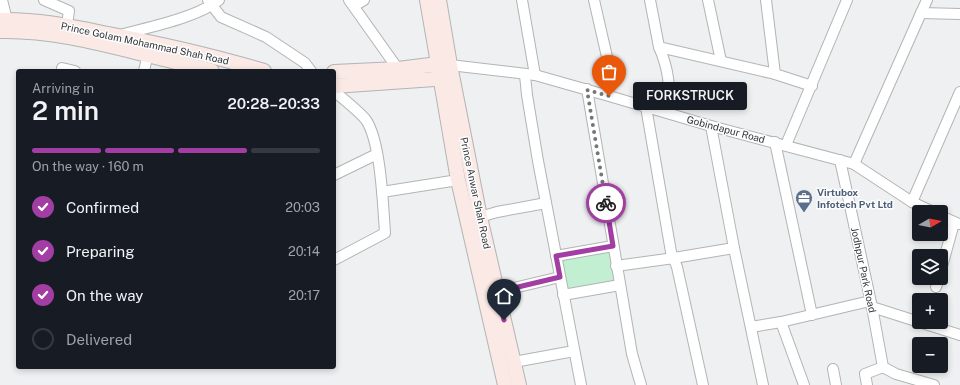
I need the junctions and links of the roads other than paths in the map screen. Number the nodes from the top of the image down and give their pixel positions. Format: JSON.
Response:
{"nodes":[{"id":1,"x":2,"y":0,"type":"edge"},
{"id":2,"x":44,"y":0,"type":"edge"},
{"id":3,"x":364,"y":0,"type":"edge"},
{"id":4,"x":427,"y":0,"type":"edge"},
{"id":5,"x":439,"y":0,"type":"edge"},
{"id":6,"x":522,"y":0,"type":"edge"},
{"id":7,"x":594,"y":0,"type":"edge"},
{"id":8,"x":650,"y":0,"type":"edge"},
{"id":9,"x":708,"y":0,"type":"edge"},
{"id":10,"x":766,"y":0,"type":"edge"},
{"id":11,"x":847,"y":0,"type":"edge"},
{"id":12,"x":927,"y":0,"type":"edge"},
{"id":13,"x":213,"y":2,"type":"edge"},
{"id":14,"x":352,"y":3,"type":"edge"},
{"id":15,"x":921,"y":13,"type":"junction"},
{"id":16,"x":960,"y":14,"type":"edge"},
{"id":17,"x":2,"y":23,"type":"edge"},
{"id":18,"x":67,"y":25,"type":"junction"},
{"id":19,"x":118,"y":36,"type":"junction"},
{"id":20,"x":659,"y":47,"type":"junction"},
{"id":21,"x":149,"y":48,"type":"junction"},
{"id":22,"x":721,"y":61,"type":"junction"},
{"id":23,"x":62,"y":68,"type":"dead end"},
{"id":24,"x":66,"y":69,"type":"edge"},
{"id":25,"x":144,"y":69,"type":"edge"},
{"id":26,"x":207,"y":69,"type":"edge"},
{"id":27,"x":257,"y":69,"type":"edge"},
{"id":28,"x":310,"y":69,"type":"edge"},
{"id":29,"x":398,"y":69,"type":"junction"},
{"id":30,"x":610,"y":70,"type":"dead end"},
{"id":31,"x":445,"y":71,"type":"junction"},
{"id":32,"x":336,"y":72,"type":"edge"},
{"id":33,"x":775,"y":74,"type":"junction"},
{"id":34,"x":530,"y":75,"type":"junction"},
{"id":35,"x":336,"y":86,"type":"edge"},
{"id":36,"x":812,"y":86,"type":"junction"},
{"id":37,"x":587,"y":90,"type":"junction"},
{"id":38,"x":960,"y":92,"type":"edge"},
{"id":39,"x":336,"y":93,"type":"edge"},
{"id":40,"x":646,"y":107,"type":"junction"},
{"id":41,"x":668,"y":113,"type":"junction"},
{"id":42,"x":711,"y":126,"type":"junction"},
{"id":43,"x":775,"y":142,"type":"junction"},
{"id":44,"x":786,"y":145,"type":"junction"},
{"id":45,"x":377,"y":154,"type":"junction"},
{"id":46,"x":840,"y":160,"type":"junction"},
{"id":47,"x":854,"y":164,"type":"junction"},
{"id":48,"x":336,"y":174,"type":"edge"},
{"id":49,"x":458,"y":180,"type":"junction"},
{"id":50,"x":382,"y":192,"type":"junction"},
{"id":51,"x":912,"y":202,"type":"junction"},
{"id":52,"x":546,"y":204,"type":"junction"},
{"id":53,"x":918,"y":205,"type":"edge"},
{"id":54,"x":480,"y":217,"type":"junction"},
{"id":55,"x":948,"y":220,"type":"edge"},
{"id":56,"x":957,"y":224,"type":"edge"},
{"id":57,"x":613,"y":246,"type":"junction"},
{"id":58,"x":734,"y":248,"type":"junction"},
{"id":59,"x":948,"y":250,"type":"edge"},
{"id":60,"x":556,"y":256,"type":"junction"},
{"id":61,"x":674,"y":258,"type":"junction"},
{"id":62,"x":336,"y":259,"type":"edge"},
{"id":63,"x":484,"y":264,"type":"junction"},
{"id":64,"x":616,"y":266,"type":"junction"},
{"id":65,"x":560,"y":277,"type":"junction"},
{"id":66,"x":620,"y":285,"type":"junction"},
{"id":67,"x":497,"y":292,"type":"junction"},
{"id":68,"x":563,"y":296,"type":"junction"},
{"id":69,"x":871,"y":304,"type":"junction"},
{"id":70,"x":812,"y":315,"type":"junction"},
{"id":71,"x":781,"y":322,"type":"junction"},
{"id":72,"x":751,"y":327,"type":"junction"},
{"id":73,"x":960,"y":335,"type":"edge"},
{"id":74,"x":574,"y":351,"type":"junction"},
{"id":75,"x":514,"y":362,"type":"junction"},
{"id":76,"x":883,"y":367,"type":"junction"},
{"id":77,"x":833,"y":369,"type":"dead end"},
{"id":78,"x":930,"y":384,"type":"edge"},
{"id":79,"x":506,"y":385,"type":"edge"},
{"id":80,"x":519,"y":385,"type":"edge"},
{"id":81,"x":581,"y":385,"type":"edge"},
{"id":82,"x":641,"y":385,"type":"edge"},
{"id":83,"x":703,"y":385,"type":"edge"},
{"id":84,"x":763,"y":385,"type":"edge"},
{"id":85,"x":804,"y":385,"type":"edge"},
{"id":86,"x":836,"y":385,"type":"edge"},
{"id":87,"x":867,"y":385,"type":"edge"}],
"edges":[{"from":1,"to":17,"type":"street"},
{"from":2,"to":18,"type":"street"},
{"from":3,"to":14,"type":"street"},
{"from":4,"to":31,"type":"main road","name":"Prince Anwar Shah Road"},
{"from":5,"to":31,"type":"main road","name":"Prince Anwar Shah Road"},
{"from":6,"to":34,"type":"street"},
{"from":7,"to":30,"type":"street"},
{"from":8,"to":20,"type":"street"},
{"from":9,"to":22,"type":"street"},
{"from":10,"to":33,"type":"street"},
{"from":11,"to":36,"type":"street"},
{"from":12,"to":15,"type":"street"},
{"from":13,"to":19,"type":"street"},
{"from":13,"to":28,"type":"street"},
{"from":14,"to":29,"type":"street"},
{"from":15,"to":16,"type":"street"},
{"from":15,"to":47,"type":"street"},
{"from":17,"to":18,"type":"main road","name":"Prince Golam Mohammad Shah Road"},
{"from":17,"to":21,"type":"main road"},
{"from":18,"to":19,"type":"main road","name":"Prince Golam Mohammad Shah Road"},
{"from":19,"to":21,"type":"main road","name":"Prince Golam Mohammad Shah Road"},
{"from":20,"to":22,"type":"street"},
{"from":20,"to":41,"type":"street"},
{"from":21,"to":25,"type":"street"},
{"from":21,"to":26,"type":"main road"},
{"from":21,"to":27,"type":"main road","name":"Prince Golam Mohammad Shah Road"},
{"from":22,"to":33,"type":"street"},
{"from":23,"to":24,"type":"street"},
{"from":29,"to":31,"type":"main road"},
{"from":29,"to":32,"type":"main road"},
{"from":31,"to":34,"type":"street","name":"Gobindapur Road"},
{"from":31,"to":35,"type":"main road"},
{"from":31,"to":49,"type":"main road","name":"Prince Anwar Shah Road"},
{"from":31,"to":54,"type":"main road","name":"Prince Anwar Shah Road"},
{"from":33,"to":36,"type":"street"},
{"from":34,"to":37,"type":"street","name":"Gobindapur Road"},
{"from":34,"to":52,"type":"street"},
{"from":36,"to":44,"type":"street"},
{"from":37,"to":40,"type":"street","name":"Gobindapur Road"},
{"from":37,"to":57,"type":"street"},
{"from":38,"to":51,"type":"street"},
{"from":39,"to":45,"type":"street"},
{"from":40,"to":41,"type":"street","name":"Gobindapur Road"},
{"from":40,"to":61,"type":"street"},
{"from":41,"to":42,"type":"street","name":"Gobindapur Road"},
{"from":42,"to":43,"type":"street","name":"Gobindapur Road"},
{"from":42,"to":58,"type":"street"},
{"from":43,"to":44,"type":"street","name":"Gobindapur Road"},
{"from":43,"to":70,"type":"street"},
{"from":44,"to":46,"type":"street","name":"Gobindapur Road"},
{"from":45,"to":48,"type":"street"},
{"from":45,"to":50,"type":"street"},
{"from":46,"to":47,"type":"street","name":"Gobindapur Road"},
{"from":46,"to":69,"type":"street","name":"Jodhpur Park Road"},
{"from":47,"to":51,"type":"street","name":"Gobindapur Road"},
{"from":49,"to":50,"type":"street"},
{"from":49,"to":63,"type":"main road","name":"Prince Anwar Shah Road"},
{"from":50,"to":62,"type":"street"},
{"from":51,"to":53,"type":"street","name":"Gobindapur Road"},
{"from":52,"to":54,"type":"street"},
{"from":52,"to":60,"type":"street"},
{"from":54,"to":63,"type":"main road","name":"Prince Anwar Shah Road"},
{"from":55,"to":56,"type":"street"},
{"from":56,"to":59,"type":"street"},
{"from":57,"to":60,"type":"street"},
{"from":57,"to":64,"type":"street"},
{"from":58,"to":61,"type":"street"},
{"from":58,"to":72,"type":"street"},
{"from":60,"to":65,"type":"street"},
{"from":61,"to":64,"type":"street"},
{"from":61,"to":83,"type":"street"},
{"from":63,"to":67,"type":"main road","name":"Prince Anwar Shah Road"},
{"from":63,"to":79,"type":"main road","name":"Prince Anwar Shah Road"},
{"from":64,"to":66,"type":"street"},
{"from":65,"to":67,"type":"street"},
{"from":65,"to":68,"type":"street"},
{"from":66,"to":68,"type":"street"},
{"from":66,"to":82,"type":"street"},
{"from":67,"to":75,"type":"main road","name":"Prince Anwar Shah Road"},
{"from":68,"to":74,"type":"street"},
{"from":69,"to":70,"type":"street"},
{"from":69,"to":73,"type":"street"},
{"from":69,"to":76,"type":"street","name":"Jodhpur Park Road"},
{"from":70,"to":71,"type":"street"},
{"from":71,"to":72,"type":"street"},
{"from":71,"to":85,"type":"street"},
{"from":72,"to":84,"type":"street"},
{"from":74,"to":75,"type":"street"},
{"from":74,"to":81,"type":"street"},
{"from":75,"to":80,"type":"main road","name":"Prince Anwar Shah Road"},
{"from":76,"to":78,"type":"street"},
{"from":76,"to":87,"type":"street"},
{"from":77,"to":86,"type":"street"}]}
